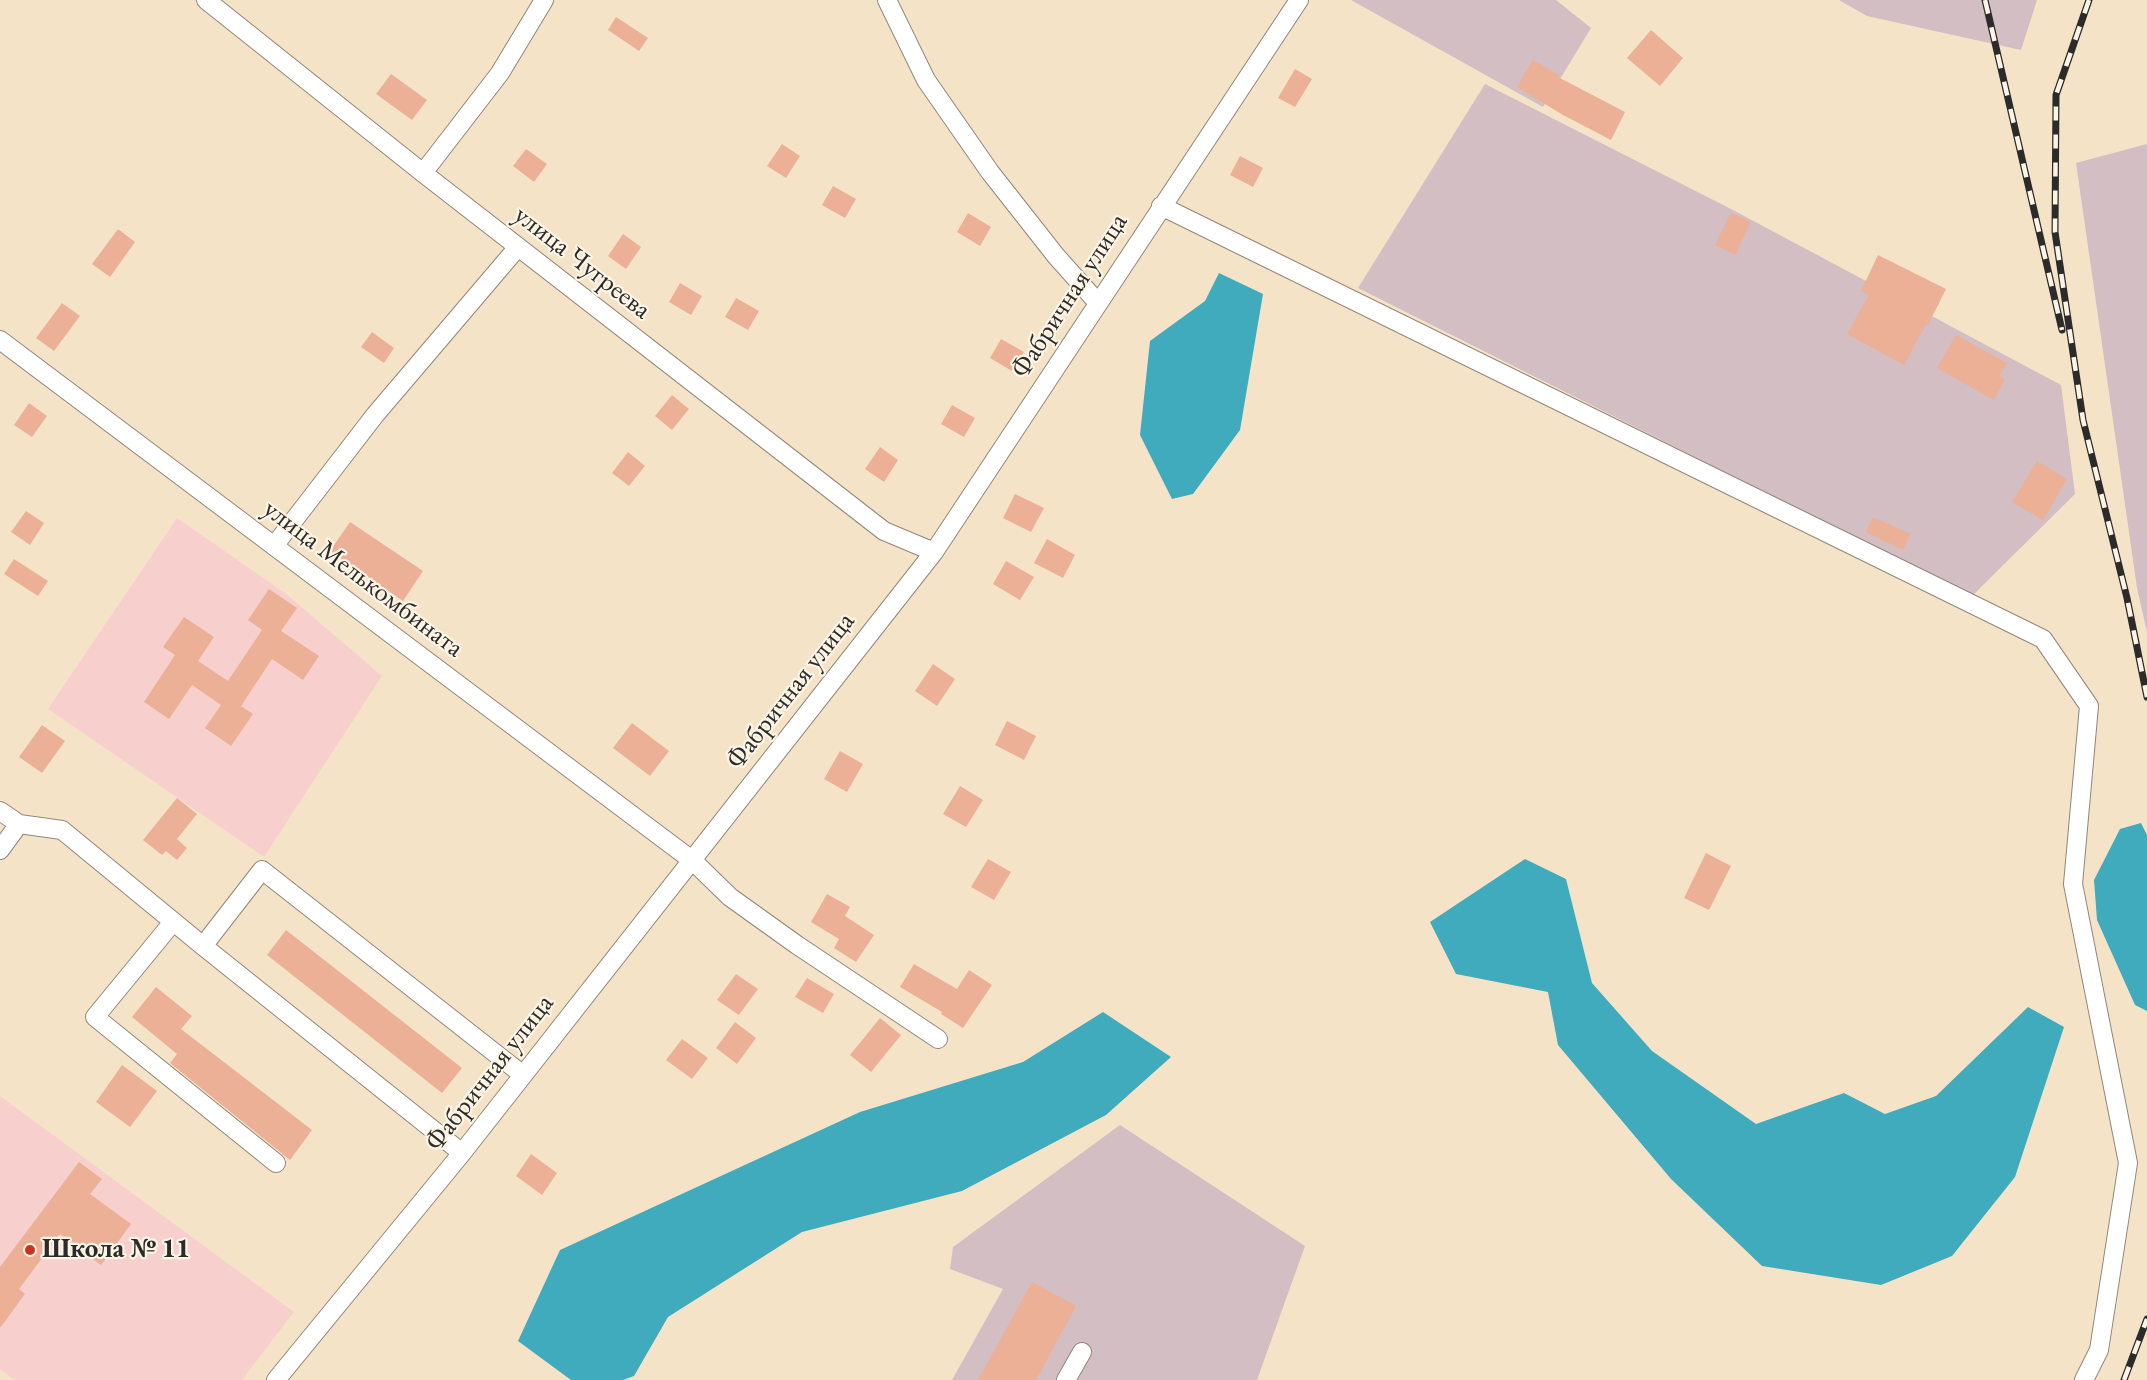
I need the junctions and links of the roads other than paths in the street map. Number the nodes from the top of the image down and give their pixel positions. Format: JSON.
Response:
{"nodes":[{"id":1,"x":207,"y":0,"type":"edge"},
{"id":2,"x":544,"y":0,"type":"edge"},
{"id":3,"x":887,"y":0,"type":"edge"},
{"id":4,"x":1299,"y":0,"type":"edge"},
{"id":5,"x":423,"y":173,"type":"junction"},
{"id":6,"x":1161,"y":206,"type":"junction"},
{"id":7,"x":518,"y":247,"type":"junction"},
{"id":8,"x":1098,"y":303,"type":"junction"},
{"id":9,"x":0,"y":340,"type":"edge"},
{"id":10,"x":274,"y":546,"type":"junction"},
{"id":11,"x":934,"y":552,"type":"junction"},
{"id":12,"x":0,"y":811,"type":"edge"},
{"id":13,"x":19,"y":824,"type":"junction"},
{"id":14,"x":0,"y":850,"type":"edge"},
{"id":15,"x":693,"y":861,"type":"junction"},
{"id":16,"x":173,"y":922,"type":"junction"},
{"id":17,"x":203,"y":946,"type":"junction"},
{"id":18,"x":938,"y":1039,"type":"dead end"},
{"id":19,"x":523,"y":1075,"type":"junction"},
{"id":20,"x":462,"y":1153,"type":"junction"},
{"id":21,"x":276,"y":1163,"type":"dead end"},
{"id":22,"x":1082,"y":1352,"type":"dead end"},
{"id":23,"x":281,"y":1378,"type":"edge"},
{"id":24,"x":1066,"y":1380,"type":"edge"},
{"id":25,"x":2084,"y":1380,"type":"edge"}],
"edges":[{"from":1,"to":5,"type":"street","name":"улица Чугреева"},
{"from":2,"to":5,"type":"street"},
{"from":3,"to":8,"type":"street"},
{"from":4,"to":6,"type":"street","name":"Фабричная улица"},
{"from":5,"to":7,"type":"street","name":"улица Чугреева"},
{"from":6,"to":8,"type":"street","name":"Фабричная улица"},
{"from":6,"to":25,"type":"street"},
{"from":7,"to":10,"type":"street"},
{"from":7,"to":11,"type":"street","name":"улица Чугреева"},
{"from":8,"to":11,"type":"street","name":"Фабричная улица"},
{"from":9,"to":10,"type":"street","name":"улица Мелькомбината"},
{"from":10,"to":15,"type":"street","name":"улица Мелькомбината"},
{"from":11,"to":15,"type":"street","name":"Фабричная улица"},
{"from":12,"to":13,"type":"street"},
{"from":13,"to":14,"type":"street"},
{"from":13,"to":16,"type":"street"},
{"from":15,"to":18,"type":"street","name":"улица Мелькомбината"},
{"from":15,"to":19,"type":"street","name":"Фабричная улица"},
{"from":16,"to":17,"type":"street"},
{"from":16,"to":21,"type":"street"},
{"from":17,"to":19,"type":"street"},
{"from":17,"to":20,"type":"street"},
{"from":19,"to":20,"type":"street","name":"Фабричная улица"},
{"from":20,"to":23,"type":"street","name":"Фабричная улица"},
{"from":22,"to":24,"type":"street"}]}
